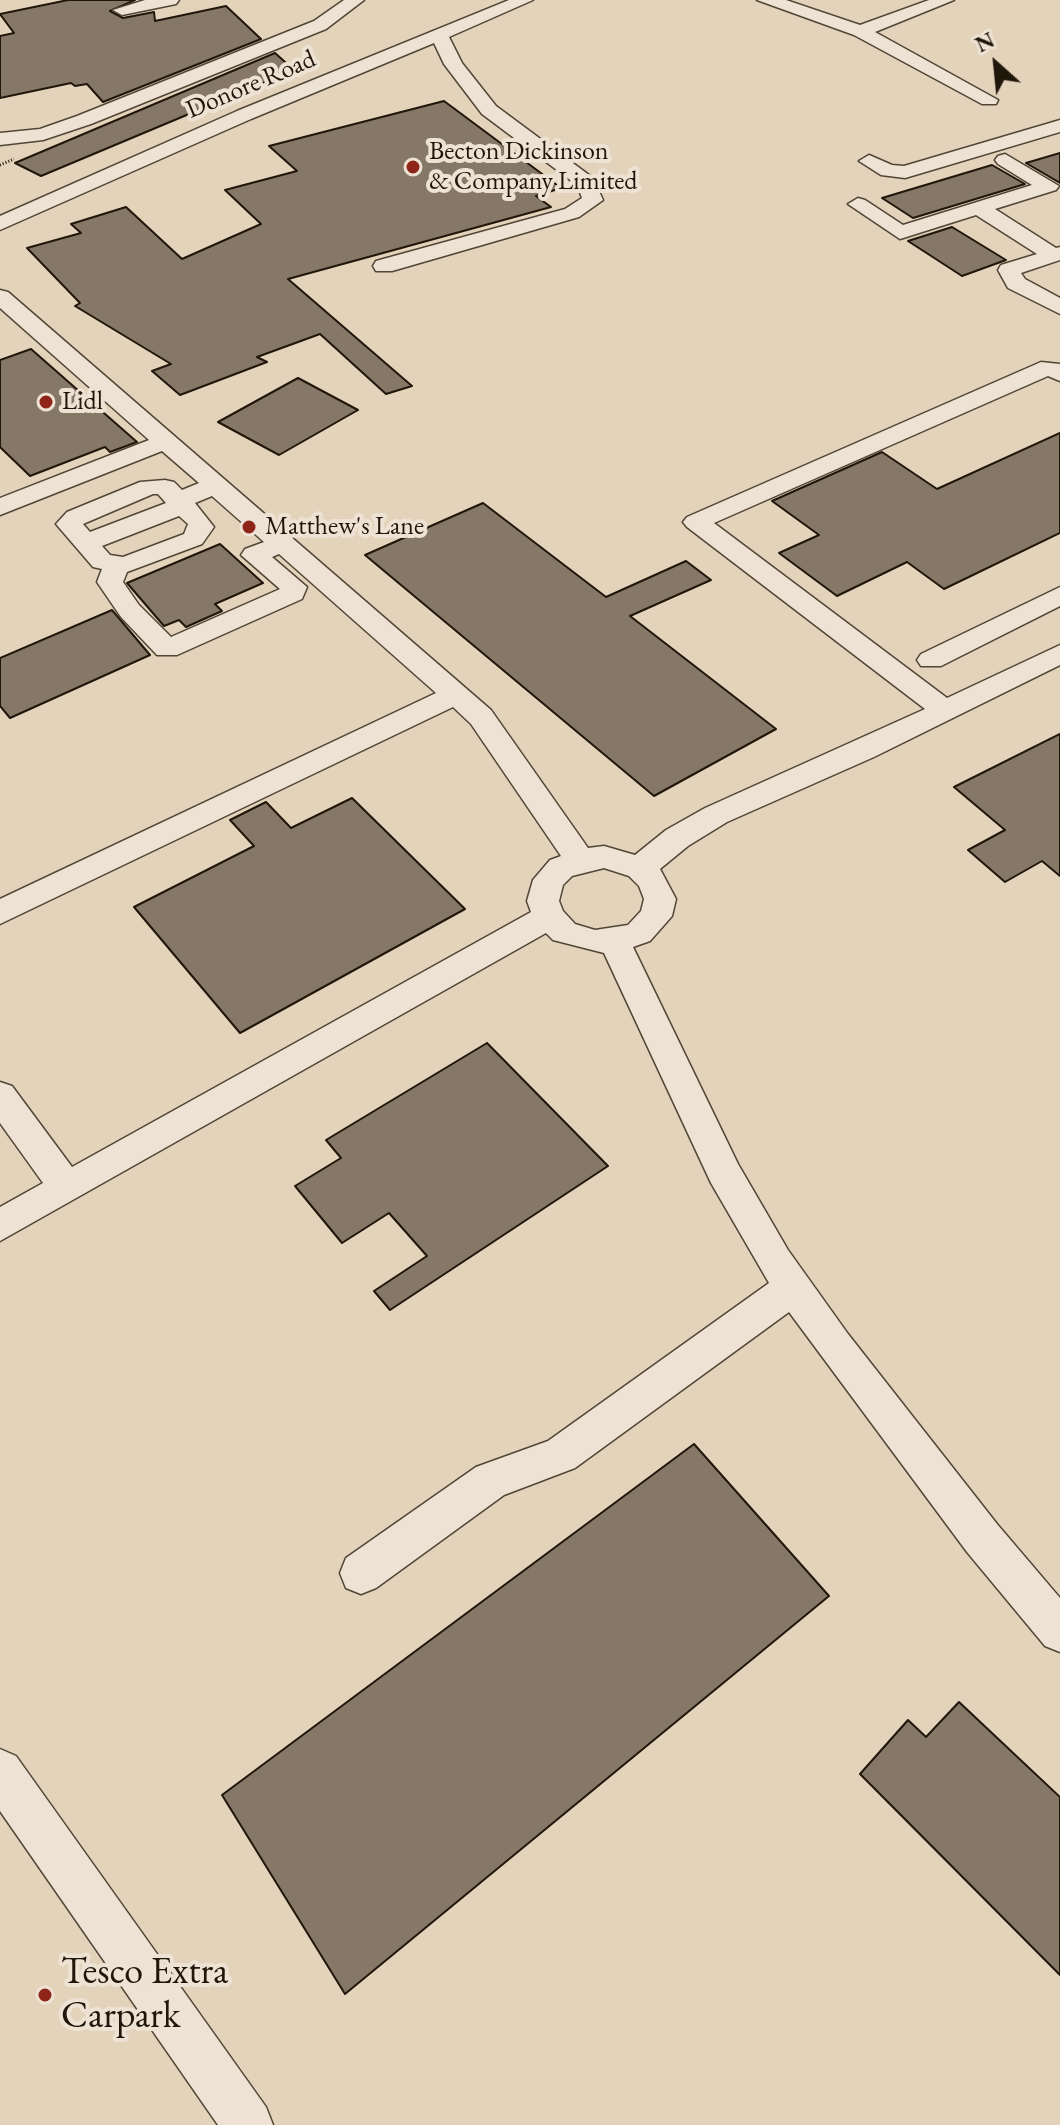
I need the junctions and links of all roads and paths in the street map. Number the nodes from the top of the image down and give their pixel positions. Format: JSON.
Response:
{"nodes":[{"id":1,"x":170,"y":0,"type":"edge"},
{"id":2,"x":355,"y":0,"type":"edge"},
{"id":3,"x":524,"y":0,"type":"edge"},
{"id":4,"x":766,"y":0,"type":"edge"},
{"id":5,"x":945,"y":0,"type":"edge"},
{"id":6,"x":806,"y":6,"type":"edge"},
{"id":7,"x":122,"y":10,"type":"dead end"},
{"id":8,"x":860,"y":31,"type":"junction"},
{"id":9,"x":434,"y":36,"type":"junction"},
{"id":10,"x":989,"y":100,"type":"dead end"},
{"id":11,"x":1060,"y":126,"type":"edge"},
{"id":12,"x":4,"y":132,"type":"edge"},
{"id":13,"x":1005,"y":160,"type":"dead end"},
{"id":14,"x":869,"y":161,"type":"dead end"},
{"id":15,"x":858,"y":204,"type":"dead end"},
{"id":16,"x":978,"y":208,"type":"junction"},
{"id":17,"x":1044,"y":223,"type":"dead end"},
{"id":18,"x":0,"y":224,"type":"edge"},
{"id":19,"x":1016,"y":232,"type":"junction"},
{"id":20,"x":992,"y":240,"type":"dead end"},
{"id":21,"x":1056,"y":254,"type":"edge"},
{"id":22,"x":384,"y":266,"type":"dead end"},
{"id":23,"x":0,"y":297,"type":"edge"},
{"id":24,"x":1060,"y":307,"type":"edge"},
{"id":25,"x":1060,"y":374,"type":"edge"},
{"id":26,"x":164,"y":442,"type":"junction"},
{"id":27,"x":214,"y":486,"type":"junction"},
{"id":28,"x":181,"y":503,"type":"junction"},
{"id":29,"x":0,"y":507,"type":"edge"},
{"id":30,"x":281,"y":544,"type":"junction"},
{"id":31,"x":117,"y":564,"type":"junction"},
{"id":32,"x":1060,"y":595,"type":"edge"},
{"id":33,"x":1060,"y":654,"type":"edge"},
{"id":34,"x":931,"y":660,"type":"dead end"},
{"id":35,"x":455,"y":695,"type":"junction"},
{"id":36,"x":945,"y":710,"type":"junction"},
{"id":37,"x":580,"y":860,"type":"junction"},
{"id":38,"x":640,"y":868,"type":"junction"},
{"id":39,"x":0,"y":912,"type":"edge"},
{"id":40,"x":549,"y":917,"type":"junction"},
{"id":41,"x":614,"y":941,"type":"junction"},
{"id":42,"x":0,"y":1096,"type":"edge"},
{"id":43,"x":65,"y":1186,"type":"junction"},
{"id":44,"x":0,"y":1225,"type":"edge"},
{"id":45,"x":793,"y":1287,"type":"junction"},
{"id":46,"x":361,"y":1573,"type":"dead end"},
{"id":47,"x":1060,"y":1631,"type":"edge"},
{"id":48,"x":0,"y":1772,"type":"edge"},
{"id":49,"x":248,"y":2125,"type":"edge"}],
"edges":[{"from":1,"to":7,"type":"street"},
{"from":2,"to":12,"type":"street"},
{"from":3,"to":9,"type":"street","name":"Donore Road"},
{"from":4,"to":6,"type":"street"},
{"from":5,"to":8,"type":"street"},
{"from":6,"to":8,"type":"street"},
{"from":8,"to":10,"type":"street"},
{"from":9,"to":18,"type":"street","name":"Donore Road"},
{"from":9,"to":22,"type":"street"},
{"from":11,"to":14,"type":"street"},
{"from":13,"to":16,"type":"street"},
{"from":15,"to":16,"type":"street"},
{"from":16,"to":19,"type":"street"},
{"from":17,"to":19,"type":"street"},
{"from":19,"to":20,"type":"street"},
{"from":19,"to":21,"type":"street"},
{"from":21,"to":24,"type":"street"},
{"from":23,"to":26,"type":"street"},
{"from":25,"to":36,"type":"street"},
{"from":26,"to":27,"type":"street"},
{"from":26,"to":29,"type":"street"},
{"from":27,"to":28,"type":"street"},
{"from":27,"to":30,"type":"street"},
{"from":28,"to":31,"type":"street"},
{"from":28,"to":31,"type":"street"},
{"from":30,"to":31,"type":"street"},
{"from":30,"to":35,"type":"street"},
{"from":32,"to":34,"type":"street"},
{"from":33,"to":36,"type":"street"},
{"from":35,"to":37,"type":"street"},
{"from":35,"to":39,"type":"street"},
{"from":36,"to":38,"type":"street"},
{"from":37,"to":38,"type":"street"},
{"from":37,"to":40,"type":"street"},
{"from":38,"to":41,"type":"street"},
{"from":40,"to":41,"type":"street"},
{"from":40,"to":43,"type":"street"},
{"from":41,"to":45,"type":"street"},
{"from":42,"to":43,"type":"street"},
{"from":43,"to":44,"type":"street"},
{"from":45,"to":46,"type":"street"},
{"from":45,"to":47,"type":"street"},
{"from":48,"to":49,"type":"street"}]}
